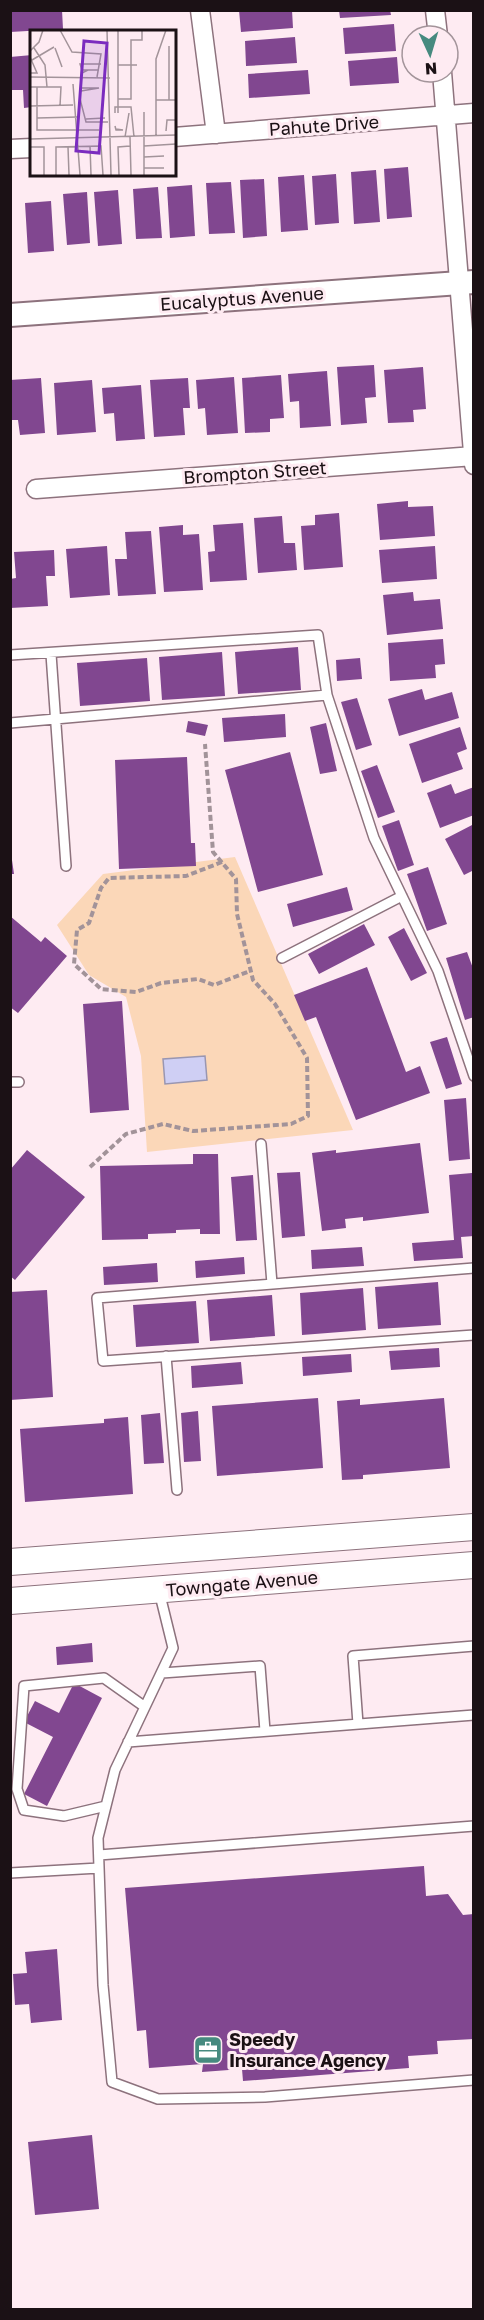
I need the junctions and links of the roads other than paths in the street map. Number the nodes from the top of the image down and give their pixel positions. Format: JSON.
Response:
{"nodes":[{"id":1,"x":200,"y":10,"type":"edge"},
{"id":2,"x":443,"y":84,"type":"edge"},
{"id":3,"x":474,"y":113,"type":"edge"},
{"id":4,"x":447,"y":117,"type":"junction"},
{"id":5,"x":216,"y":134,"type":"junction"},
{"id":6,"x":176,"y":137,"type":"edge"},
{"id":7,"x":30,"y":148,"type":"edge"},
{"id":8,"x":10,"y":149,"type":"edge"},
{"id":9,"x":466,"y":283,"type":"edge"},
{"id":10,"x":10,"y":315,"type":"edge"},
{"id":11,"x":473,"y":459,"type":"edge"},
{"id":12,"x":36,"y":489,"type":"dead end"},
{"id":13,"x":51,"y":654,"type":"junction"},
{"id":14,"x":10,"y":655,"type":"edge"},
{"id":15,"x":327,"y":695,"type":"junction"},
{"id":16,"x":57,"y":719,"type":"junction"},
{"id":17,"x":10,"y":723,"type":"edge"},
{"id":18,"x":66,"y":866,"type":"dead end"},
{"id":19,"x":402,"y":896,"type":"junction"},
{"id":20,"x":282,"y":958,"type":"dead end"},
{"id":21,"x":474,"y":1076,"type":"edge"},
{"id":22,"x":261,"y":1144,"type":"dead end"},
{"id":23,"x":474,"y":1268,"type":"edge"},
{"id":24,"x":272,"y":1284,"type":"junction"},
{"id":25,"x":474,"y":1335,"type":"edge"},
{"id":26,"x":166,"y":1356,"type":"junction"},
{"id":27,"x":177,"y":1490,"type":"dead end"},
{"id":28,"x":474,"y":1527,"type":"edge"},
{"id":29,"x":474,"y":1547,"type":"edge"},
{"id":30,"x":10,"y":1562,"type":"edge"},
{"id":31,"x":474,"y":1565,"type":"edge"},
{"id":32,"x":323,"y":1577,"type":"junction"},
{"id":33,"x":159,"y":1591,"type":"junction"},
{"id":34,"x":10,"y":1601,"type":"edge"},
{"id":35,"x":474,"y":1646,"type":"edge"},
{"id":36,"x":162,"y":1672,"type":"junction"},
{"id":37,"x":145,"y":1707,"type":"junction"},
{"id":38,"x":474,"y":1715,"type":"edge"},
{"id":39,"x":358,"y":1724,"type":"junction"},
{"id":40,"x":265,"y":1731,"type":"junction"},
{"id":41,"x":129,"y":1742,"type":"junction"},
{"id":42,"x":106,"y":1806,"type":"junction"},
{"id":43,"x":474,"y":1826,"type":"edge"},
{"id":44,"x":99,"y":1855,"type":"junction"},
{"id":45,"x":99,"y":1868,"type":"junction"},
{"id":46,"x":10,"y":1872,"type":"edge"},
{"id":47,"x":474,"y":2080,"type":"edge"}],
"edges":[{"from":1,"to":5,"type":"street"},
{"from":2,"to":4,"type":"street"},
{"from":3,"to":4,"type":"street","name":"Pahute Drive"},
{"from":4,"to":5,"type":"street","name":"Pahute Drive"},
{"from":4,"to":9,"type":"street"},
{"from":5,"to":6,"type":"street","name":"Pahute Drive"},
{"from":7,"to":8,"type":"street"},
{"from":9,"to":10,"type":"street","name":"Eucalyptus Avenue"},
{"from":9,"to":11,"type":"street"},
{"from":11,"to":12,"type":"street","name":"Brompton Street"},
{"from":13,"to":14,"type":"lane"},
{"from":13,"to":15,"type":"lane"},
{"from":13,"to":16,"type":"lane"},
{"from":15,"to":16,"type":"lane"},
{"from":15,"to":19,"type":"lane"},
{"from":16,"to":17,"type":"lane"},
{"from":16,"to":18,"type":"lane"},
{"from":19,"to":20,"type":"lane"},
{"from":19,"to":21,"type":"lane"},
{"from":22,"to":24,"type":"lane"},
{"from":23,"to":24,"type":"lane"},
{"from":24,"to":26,"type":"lane"},
{"from":25,"to":26,"type":"lane"},
{"from":26,"to":27,"type":"lane"},
{"from":28,"to":30,"type":"main road"},
{"from":29,"to":32,"type":"main road"},
{"from":31,"to":32,"type":"main road","name":"Towngate Avenue"},
{"from":32,"to":33,"type":"main road","name":"Towngate Avenue"},
{"from":33,"to":34,"type":"main road","name":"Towngate Avenue"},
{"from":33,"to":36,"type":"lane"},
{"from":35,"to":39,"type":"lane"},
{"from":36,"to":37,"type":"lane"},
{"from":36,"to":40,"type":"lane"},
{"from":37,"to":41,"type":"lane"},
{"from":37,"to":42,"type":"lane"},
{"from":38,"to":39,"type":"lane"},
{"from":39,"to":40,"type":"lane"},
{"from":40,"to":41,"type":"lane"},
{"from":41,"to":42,"type":"lane"},
{"from":42,"to":44,"type":"lane"},
{"from":43,"to":44,"type":"lane"},
{"from":44,"to":45,"type":"lane"},
{"from":45,"to":46,"type":"lane"},
{"from":45,"to":47,"type":"lane"}]}
